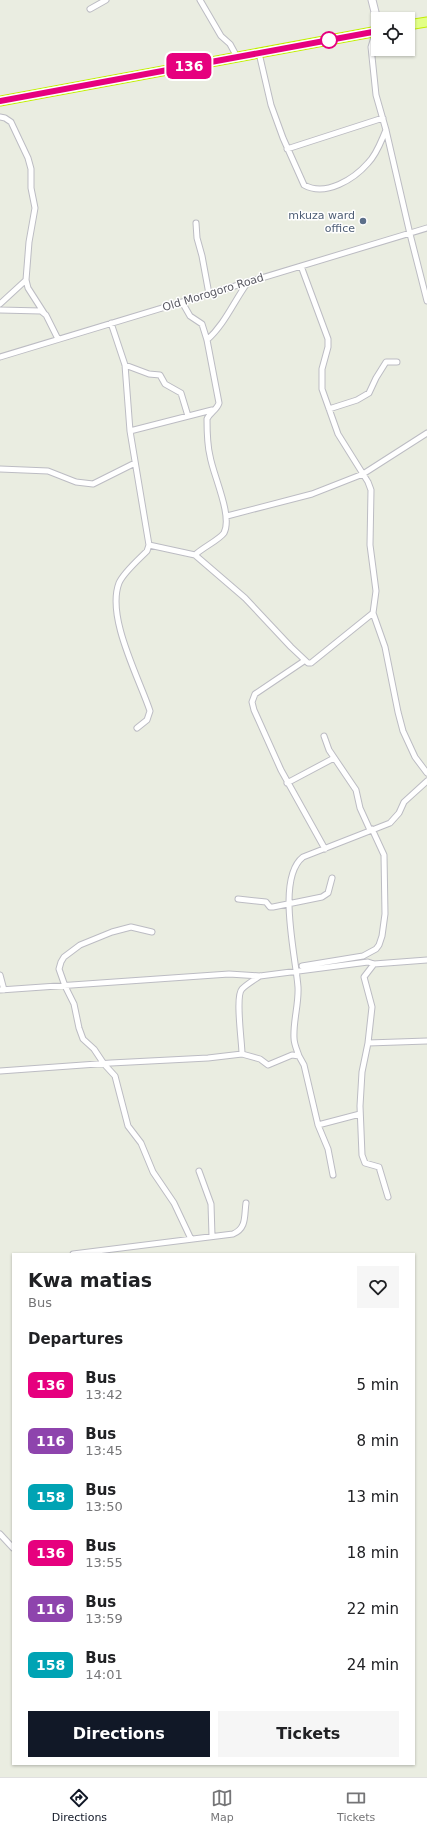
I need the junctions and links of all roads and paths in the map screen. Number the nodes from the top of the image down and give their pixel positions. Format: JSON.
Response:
{"nodes":[{"id":1,"x":106,"y":0,"type":"edge"},
{"id":2,"x":200,"y":0,"type":"edge"},
{"id":3,"x":372,"y":0,"type":"edge"},
{"id":4,"x":90,"y":9,"type":"dead end"},
{"id":5,"x":375,"y":12,"type":"edge"},
{"id":6,"x":427,"y":22,"type":"edge"},
{"id":7,"x":415,"y":24,"type":"edge"},
{"id":8,"x":371,"y":32,"type":"edge"},
{"id":9,"x":259,"y":53,"type":"junction"},
{"id":10,"x":372,"y":56,"type":"edge"},
{"id":11,"x":237,"y":57,"type":"junction"},
{"id":12,"x":0,"y":101,"type":"edge"},
{"id":13,"x":0,"y":117,"type":"edge"},
{"id":14,"x":383,"y":118,"type":"junction"},
{"id":15,"x":386,"y":130,"type":"junction"},
{"id":16,"x":288,"y":149,"type":"junction"},
{"id":17,"x":196,"y":223,"type":"dead end"},
{"id":18,"x":427,"y":228,"type":"edge"},
{"id":19,"x":410,"y":234,"type":"junction"},
{"id":20,"x":301,"y":266,"type":"junction"},
{"id":21,"x":26,"y":280,"type":"junction"},
{"id":22,"x":248,"y":282,"type":"junction"},
{"id":23,"x":209,"y":294,"type":"junction"},
{"id":24,"x":427,"y":301,"type":"edge"},
{"id":25,"x":182,"y":302,"type":"junction"},
{"id":26,"x":0,"y":304,"type":"edge"},
{"id":27,"x":0,"y":310,"type":"edge"},
{"id":28,"x":44,"y":312,"type":"junction"},
{"id":29,"x":111,"y":323,"type":"junction"},
{"id":30,"x":58,"y":339,"type":"junction"},
{"id":31,"x":207,"y":340,"type":"junction"},
{"id":32,"x":0,"y":357,"type":"edge"},
{"id":33,"x":397,"y":362,"type":"dead end"},
{"id":34,"x":125,"y":365,"type":"junction"},
{"id":35,"x":329,"y":409,"type":"junction"},
{"id":36,"x":213,"y":410,"type":"junction"},
{"id":37,"x":188,"y":416,"type":"junction"},
{"id":38,"x":130,"y":431,"type":"junction"},
{"id":39,"x":427,"y":433,"type":"edge"},
{"id":40,"x":135,"y":463,"type":"junction"},
{"id":41,"x":0,"y":469,"type":"edge"},
{"id":42,"x":363,"y":474,"type":"junction"},
{"id":43,"x":227,"y":516,"type":"junction"},
{"id":44,"x":149,"y":545,"type":"junction"},
{"id":45,"x":195,"y":555,"type":"junction"},
{"id":46,"x":373,"y":613,"type":"junction"},
{"id":47,"x":304,"y":661,"type":"junction"},
{"id":48,"x":137,"y":728,"type":"dead end"},
{"id":49,"x":324,"y":736,"type":"dead end"},
{"id":50,"x":334,"y":758,"type":"junction"},
{"id":51,"x":427,"y":773,"type":"edge"},
{"id":52,"x":427,"y":781,"type":"edge"},
{"id":53,"x":288,"y":783,"type":"junction"},
{"id":54,"x":371,"y":829,"type":"junction"},
{"id":55,"x":325,"y":848,"type":"junction"},
{"id":56,"x":332,"y":878,"type":"dead end"},
{"id":57,"x":238,"y":899,"type":"dead end"},
{"id":58,"x":290,"y":903,"type":"junction"},
{"id":59,"x":152,"y":932,"type":"dead end"},
{"id":60,"x":427,"y":960,"type":"edge"},
{"id":61,"x":374,"y":964,"type":"junction"},
{"id":62,"x":295,"y":969,"type":"junction"},
{"id":63,"x":0,"y":975,"type":"edge"},
{"id":64,"x":260,"y":976,"type":"junction"},
{"id":65,"x":65,"y":986,"type":"junction"},
{"id":66,"x":2,"y":990,"type":"edge"},
{"id":67,"x":427,"y":1042,"type":"edge"},
{"id":68,"x":368,"y":1044,"type":"junction"},
{"id":69,"x":242,"y":1054,"type":"junction"},
{"id":70,"x":299,"y":1056,"type":"junction"},
{"id":71,"x":104,"y":1064,"type":"junction"},
{"id":72,"x":0,"y":1072,"type":"edge"},
{"id":73,"x":360,"y":1114,"type":"junction"},
{"id":74,"x":318,"y":1125,"type":"junction"},
{"id":75,"x":199,"y":1171,"type":"dead end"},
{"id":76,"x":333,"y":1175,"type":"dead end"},
{"id":77,"x":388,"y":1197,"type":"dead end"},
{"id":78,"x":246,"y":1203,"type":"dead end"},
{"id":79,"x":212,"y":1236,"type":"junction"},
{"id":80,"x":191,"y":1239,"type":"junction"},
{"id":81,"x":81,"y":1253,"type":"edge"},
{"id":82,"x":0,"y":1534,"type":"edge"},
{"id":83,"x":12,"y":1547,"type":"edge"}],
"edges":[{"from":1,"to":4,"type":"street"},
{"from":2,"to":11,"type":"street"},
{"from":3,"to":5,"type":"street"},
{"from":6,"to":7,"type":"highway"},
{"from":8,"to":9,"type":"highway"},
{"from":9,"to":11,"type":"highway"},
{"from":9,"to":16,"type":"street"},
{"from":10,"to":14,"type":"street"},
{"from":11,"to":12,"type":"highway"},
{"from":13,"to":21,"type":"street"},
{"from":14,"to":15,"type":"street"},
{"from":14,"to":16,"type":"street"},
{"from":15,"to":16,"type":"street"},
{"from":15,"to":19,"type":"street"},
{"from":17,"to":23,"type":"street"},
{"from":18,"to":19,"type":"street","name":"Old Morogoro Road"},
{"from":19,"to":20,"type":"street","name":"Old Morogoro Road"},
{"from":19,"to":24,"type":"street"},
{"from":20,"to":22,"type":"street","name":"Old Morogoro Road"},
{"from":20,"to":35,"type":"street"},
{"from":21,"to":26,"type":"street"},
{"from":21,"to":28,"type":"street"},
{"from":22,"to":23,"type":"street","name":"Old Morogoro Road"},
{"from":22,"to":31,"type":"street"},
{"from":23,"to":25,"type":"street","name":"Old Morogoro Road"},
{"from":25,"to":29,"type":"street","name":"Old Morogoro Road"},
{"from":25,"to":31,"type":"street"},
{"from":27,"to":28,"type":"street"},
{"from":28,"to":30,"type":"street"},
{"from":29,"to":30,"type":"street","name":"Old Morogoro Road"},
{"from":29,"to":34,"type":"street"},
{"from":30,"to":32,"type":"street","name":"Old Morogoro Road"},
{"from":31,"to":36,"type":"street"},
{"from":33,"to":35,"type":"street"},
{"from":34,"to":37,"type":"street"},
{"from":34,"to":38,"type":"street"},
{"from":35,"to":42,"type":"street"},
{"from":36,"to":37,"type":"street"},
{"from":36,"to":43,"type":"street"},
{"from":37,"to":38,"type":"street"},
{"from":38,"to":40,"type":"street"},
{"from":39,"to":42,"type":"street"},
{"from":40,"to":41,"type":"street"},
{"from":40,"to":44,"type":"street"},
{"from":42,"to":43,"type":"street"},
{"from":42,"to":46,"type":"street"},
{"from":43,"to":45,"type":"street"},
{"from":44,"to":45,"type":"street"},
{"from":44,"to":48,"type":"street"},
{"from":45,"to":47,"type":"street"},
{"from":46,"to":47,"type":"street"},
{"from":46,"to":51,"type":"street"},
{"from":47,"to":53,"type":"street"},
{"from":49,"to":50,"type":"street"},
{"from":50,"to":53,"type":"street"},
{"from":50,"to":54,"type":"street"},
{"from":52,"to":54,"type":"street"},
{"from":53,"to":55,"type":"street"},
{"from":54,"to":55,"type":"street"},
{"from":54,"to":62,"type":"street"},
{"from":55,"to":58,"type":"street"},
{"from":56,"to":58,"type":"street"},
{"from":57,"to":58,"type":"street"},
{"from":58,"to":62,"type":"street"},
{"from":59,"to":65,"type":"street"},
{"from":60,"to":61,"type":"street"},
{"from":61,"to":62,"type":"street"},
{"from":61,"to":68,"type":"street"},
{"from":62,"to":64,"type":"street"},
{"from":62,"to":70,"type":"street"},
{"from":63,"to":66,"type":"street"},
{"from":64,"to":65,"type":"street"},
{"from":64,"to":69,"type":"street"},
{"from":65,"to":66,"type":"street"},
{"from":65,"to":71,"type":"street"},
{"from":67,"to":68,"type":"street"},
{"from":68,"to":73,"type":"street"},
{"from":69,"to":70,"type":"street"},
{"from":69,"to":71,"type":"street"},
{"from":70,"to":74,"type":"street"},
{"from":71,"to":72,"type":"street"},
{"from":71,"to":80,"type":"street"},
{"from":73,"to":74,"type":"street"},
{"from":73,"to":77,"type":"street"},
{"from":74,"to":76,"type":"street"},
{"from":75,"to":79,"type":"street"},
{"from":78,"to":79,"type":"street"},
{"from":79,"to":80,"type":"street"},
{"from":80,"to":81,"type":"street"},
{"from":82,"to":83,"type":"street"}]}
